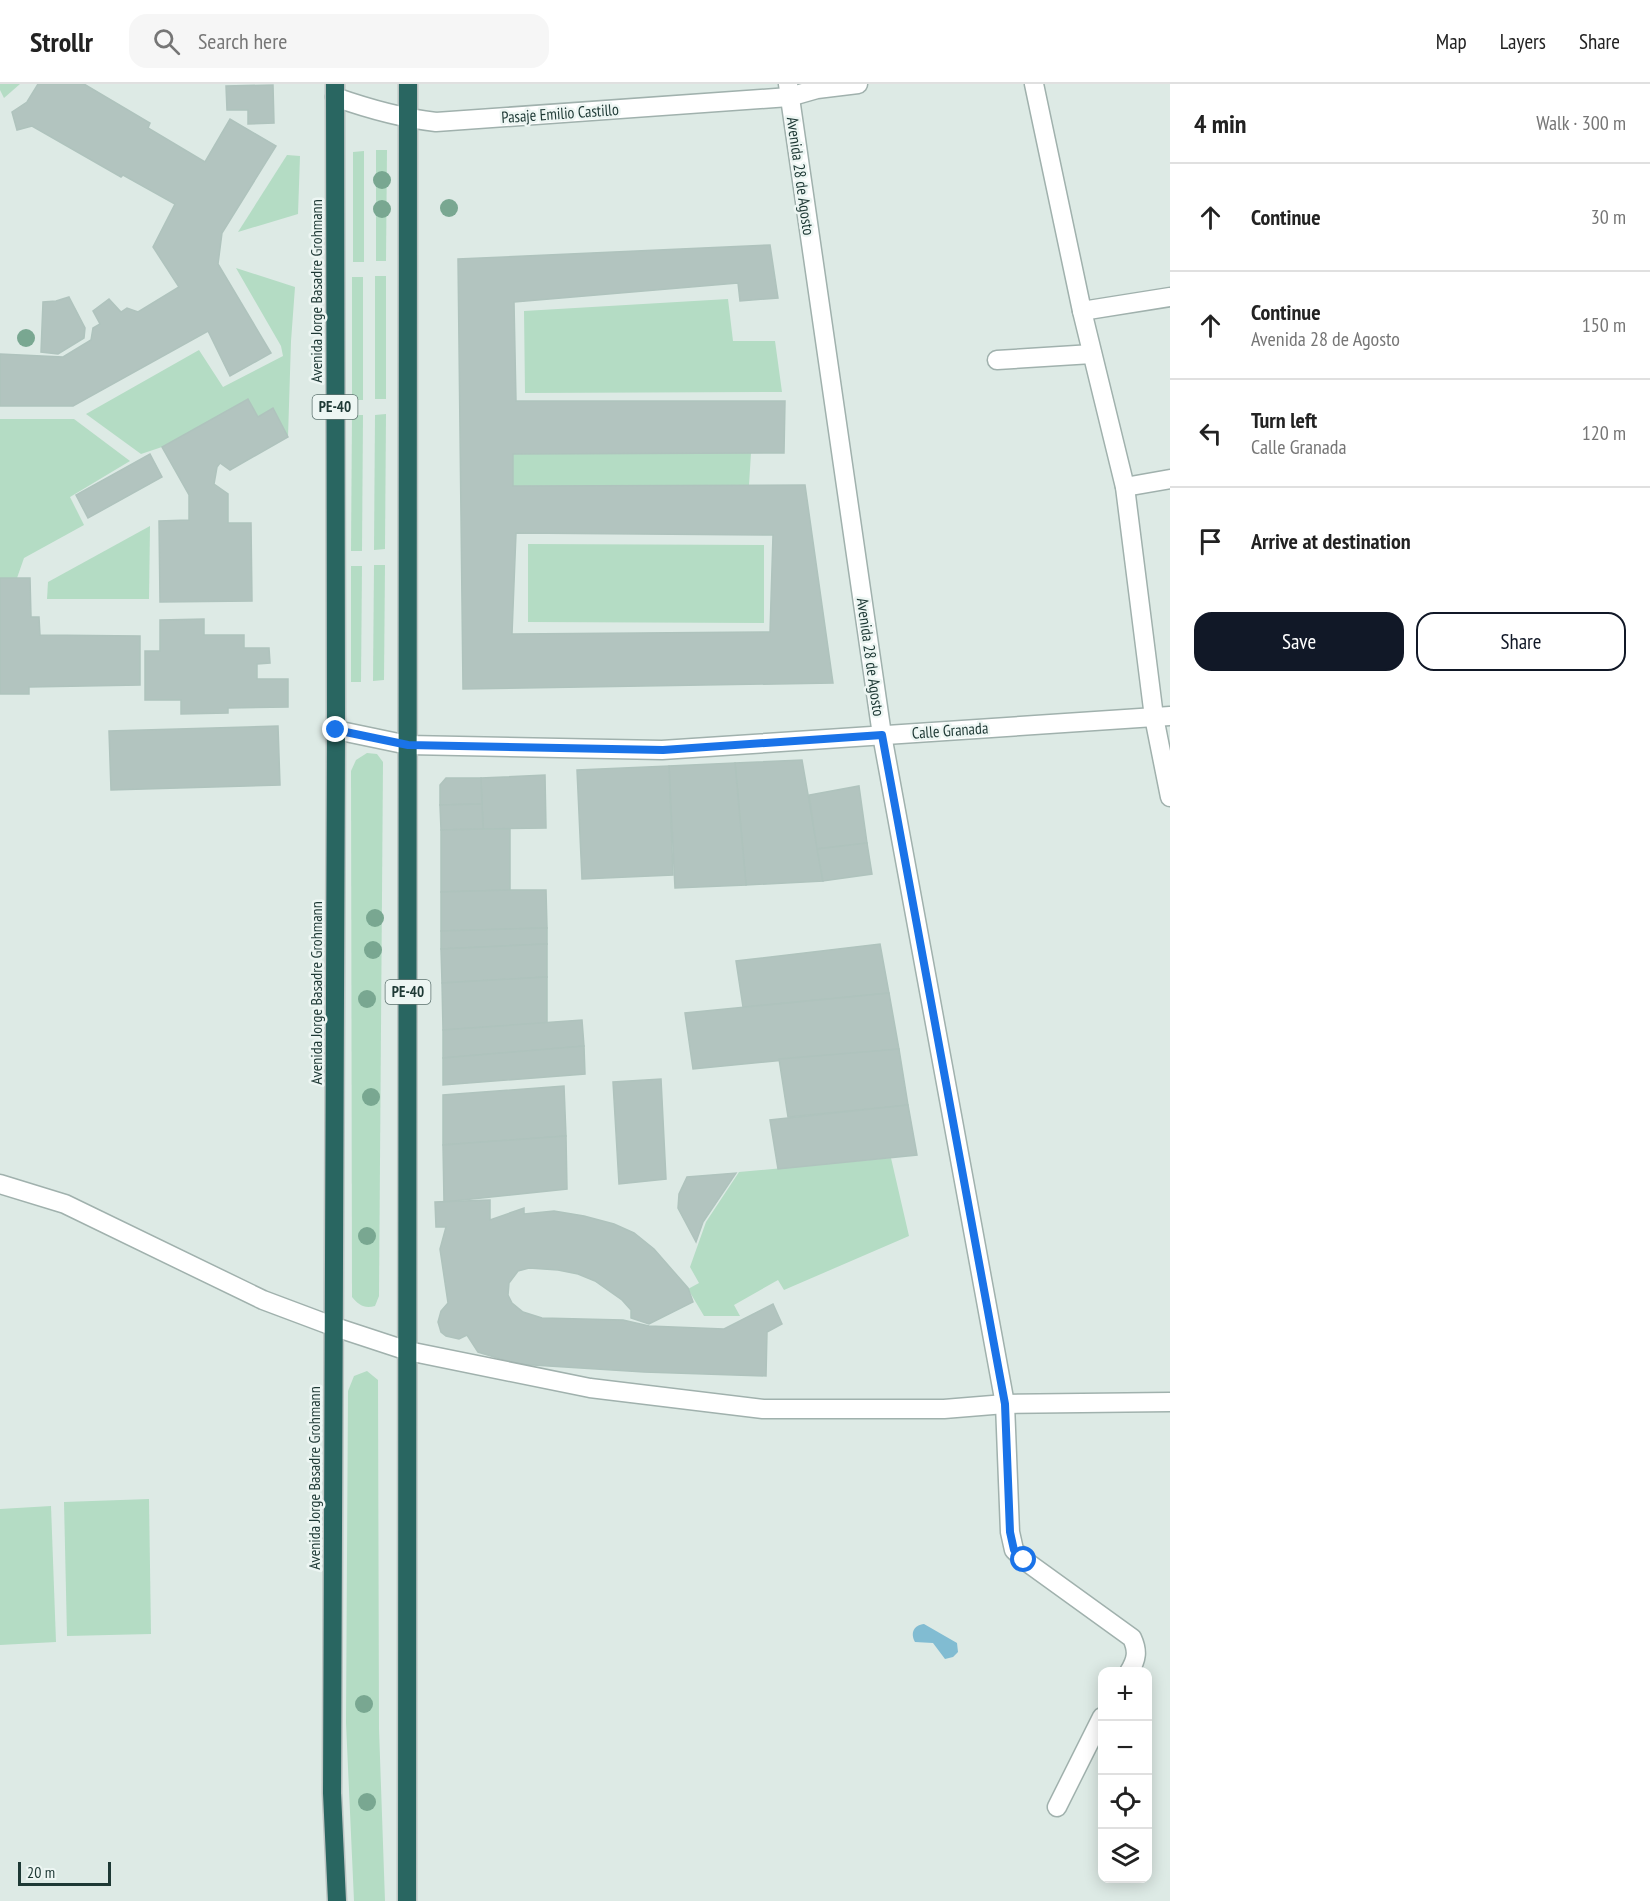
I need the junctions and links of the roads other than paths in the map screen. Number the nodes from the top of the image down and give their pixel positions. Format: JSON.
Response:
{"nodes":[{"id":1,"x":408,"y":84,"type":"edge"},
{"id":2,"x":858,"y":84,"type":"edge"},
{"id":3,"x":1034,"y":84,"type":"edge"},
{"id":4,"x":789,"y":90,"type":"edge"},
{"id":5,"x":335,"y":91,"type":"edge"},
{"id":6,"x":408,"y":119,"type":"junction"},
{"id":7,"x":1170,"y":297,"type":"edge"},
{"id":8,"x":1082,"y":311,"type":"junction"},
{"id":9,"x":1092,"y":354,"type":"junction"},
{"id":10,"x":997,"y":360,"type":"dead end"},
{"id":11,"x":1170,"y":479,"type":"edge"},
{"id":12,"x":1125,"y":487,"type":"junction"},
{"id":13,"x":1162,"y":716,"type":"edge"},
{"id":14,"x":336,"y":730,"type":"junction"},
{"id":15,"x":882,"y":735,"type":"junction"},
{"id":16,"x":408,"y":745,"type":"junction"},
{"id":17,"x":1170,"y":797,"type":"edge"},
{"id":18,"x":0,"y":1184,"type":"edge"},
{"id":19,"x":335,"y":1327,"type":"junction"},
{"id":20,"x":408,"y":1351,"type":"junction"},
{"id":21,"x":1170,"y":1402,"type":"edge"},
{"id":22,"x":1005,"y":1404,"type":"junction"},
{"id":23,"x":1131,"y":1667,"type":"edge"},
{"id":24,"x":1100,"y":1721,"type":"edge"},
{"id":25,"x":1057,"y":1807,"type":"dead end"},
{"id":26,"x":337,"y":1901,"type":"edge"},
{"id":27,"x":407,"y":1901,"type":"edge"}],
"edges":[{"from":1,"to":6,"type":"highway","number":"PE-40"},
{"from":2,"to":4,"type":"street","name":"Pasaje Emilio Castillo"},
{"from":3,"to":8,"type":"street"},
{"from":4,"to":6,"type":"street","name":"Pasaje Emilio Castillo"},
{"from":4,"to":15,"type":"street","name":"Avenida 28 de Agosto"},
{"from":5,"to":6,"type":"street","name":"Pasaje Emilio Castillo"},
{"from":5,"to":14,"type":"highway","name":"Avenida Jorge Basadre Grohmann","number":"PE-40"},
{"from":6,"to":16,"type":"highway","number":"PE-40"},
{"from":7,"to":8,"type":"street"},
{"from":8,"to":9,"type":"street"},
{"from":9,"to":10,"type":"street"},
{"from":9,"to":12,"type":"street"},
{"from":11,"to":12,"type":"street"},
{"from":12,"to":13,"type":"street"},
{"from":13,"to":15,"type":"street","name":"Calle Granada"},
{"from":13,"to":17,"type":"street"},
{"from":14,"to":16,"type":"street","name":"Calle Granada"},
{"from":14,"to":19,"type":"highway","name":"Avenida Jorge Basadre Grohmann","number":"PE-40"},
{"from":15,"to":16,"type":"street","name":"Calle Granada"},
{"from":15,"to":22,"type":"street","name":"Avenida 28 de Agosto"},
{"from":16,"to":20,"type":"highway","number":"PE-40"},
{"from":18,"to":19,"type":"street"},
{"from":19,"to":20,"type":"street"},
{"from":19,"to":26,"type":"highway","name":"Avenida Jorge Basadre Grohmann","number":"PE-40"},
{"from":20,"to":22,"type":"street"},
{"from":20,"to":27,"type":"highway","number":"PE-40"},
{"from":21,"to":22,"type":"street"},
{"from":22,"to":23,"type":"street","name":"Avenida 28 de Agosto"},
{"from":24,"to":25,"type":"street"}]}
